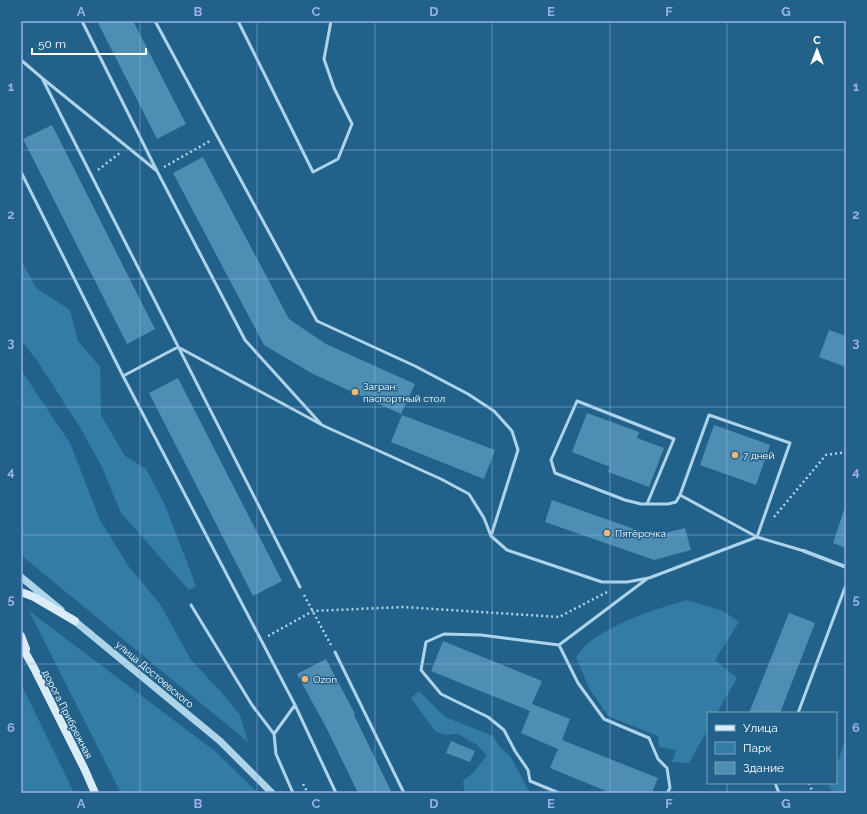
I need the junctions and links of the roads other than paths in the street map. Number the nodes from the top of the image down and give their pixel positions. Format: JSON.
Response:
{"nodes":[{"id":1,"x":82,"y":21,"type":"edge"},
{"id":2,"x":155,"y":21,"type":"edge"},
{"id":3,"x":238,"y":21,"type":"edge"},
{"id":4,"x":331,"y":21,"type":"edge"},
{"id":5,"x":21,"y":60,"type":"edge"},
{"id":6,"x":42,"y":78,"type":"junction"},
{"id":7,"x":157,"y":171,"type":"junction"},
{"id":8,"x":21,"y":172,"type":"edge"},
{"id":9,"x":178,"y":347,"type":"junction"},
{"id":10,"x":123,"y":376,"type":"junction"},
{"id":11,"x":324,"y":426,"type":"junction"},
{"id":12,"x":680,"y":495,"type":"junction"},
{"id":13,"x":647,"y":504,"type":"junction"},
{"id":14,"x":491,"y":536,"type":"junction"},
{"id":15,"x":757,"y":537,"type":"junction"},
{"id":16,"x":804,"y":551,"type":"joint"},
{"id":17,"x":846,"y":567,"type":"edge"},
{"id":18,"x":21,"y":577,"type":"edge"},
{"id":19,"x":649,"y":578,"type":"junction"},
{"id":20,"x":846,"y":585,"type":"edge"},
{"id":21,"x":300,"y":587,"type":"road end"},
{"id":22,"x":21,"y":592,"type":"edge"},
{"id":23,"x":191,"y":605,"type":"dead end"},
{"id":24,"x":76,"y":621,"type":"junction"},
{"id":25,"x":21,"y":636,"type":"edge"},
{"id":26,"x":21,"y":645,"type":"edge"},
{"id":27,"x":559,"y":645,"type":"junction"},
{"id":28,"x":335,"y":652,"type":"road end"},
{"id":29,"x":34,"y":668,"type":"junction"},
{"id":30,"x":295,"y":706,"type":"junction"},
{"id":31,"x":798,"y":712,"type":"edge"},
{"id":32,"x":274,"y":734,"type":"junction"},
{"id":33,"x":95,"y":793,"type":"edge"},
{"id":34,"x":272,"y":793,"type":"edge"},
{"id":35,"x":293,"y":793,"type":"edge"},
{"id":36,"x":336,"y":793,"type":"edge"},
{"id":37,"x":404,"y":793,"type":"edge"},
{"id":38,"x":559,"y":793,"type":"edge"},
{"id":39,"x":667,"y":793,"type":"edge"}],
"edges":[{"from":1,"to":7,"type":"lane"},
{"from":2,"to":14,"type":"lane"},
{"from":3,"to":4,"type":"lane"},
{"from":5,"to":6,"type":"lane"},
{"from":6,"to":7,"type":"lane"},
{"from":6,"to":9,"type":"lane"},
{"from":7,"to":11,"type":"lane"},
{"from":8,"to":10,"type":"lane"},
{"from":9,"to":10,"type":"lane"},
{"from":9,"to":11,"type":"lane"},
{"from":9,"to":21,"type":"lane"},
{"from":10,"to":30,"type":"lane"},
{"from":11,"to":14,"type":"lane"},
{"from":12,"to":13,"type":"lane"},
{"from":12,"to":15,"type":"lane"},
{"from":12,"to":15,"type":"lane"},
{"from":13,"to":13,"type":"lane"},
{"from":14,"to":19,"type":"lane"},
{"from":15,"to":16,"type":"lane"},
{"from":15,"to":19,"type":"lane"},
{"from":16,"to":17,"type":"street"},
{"from":18,"to":24,"type":"street","name":"улица Достоевского"},
{"from":19,"to":27,"type":"lane"},
{"from":20,"to":31,"type":"lane"},
{"from":22,"to":24,"type":"main road"},
{"from":23,"to":32,"type":"lane"},
{"from":24,"to":34,"type":"street","name":"улица Достоевского"},
{"from":25,"to":29,"type":"main road"},
{"from":26,"to":29,"type":"main road","name":"дорога Прибрежная"},
{"from":27,"to":38,"type":"lane"},
{"from":27,"to":39,"type":"lane"},
{"from":28,"to":37,"type":"lane"},
{"from":29,"to":33,"type":"main road","name":"дорога Прибрежная"},
{"from":30,"to":32,"type":"lane"},
{"from":30,"to":36,"type":"lane"},
{"from":32,"to":35,"type":"lane"}]}
